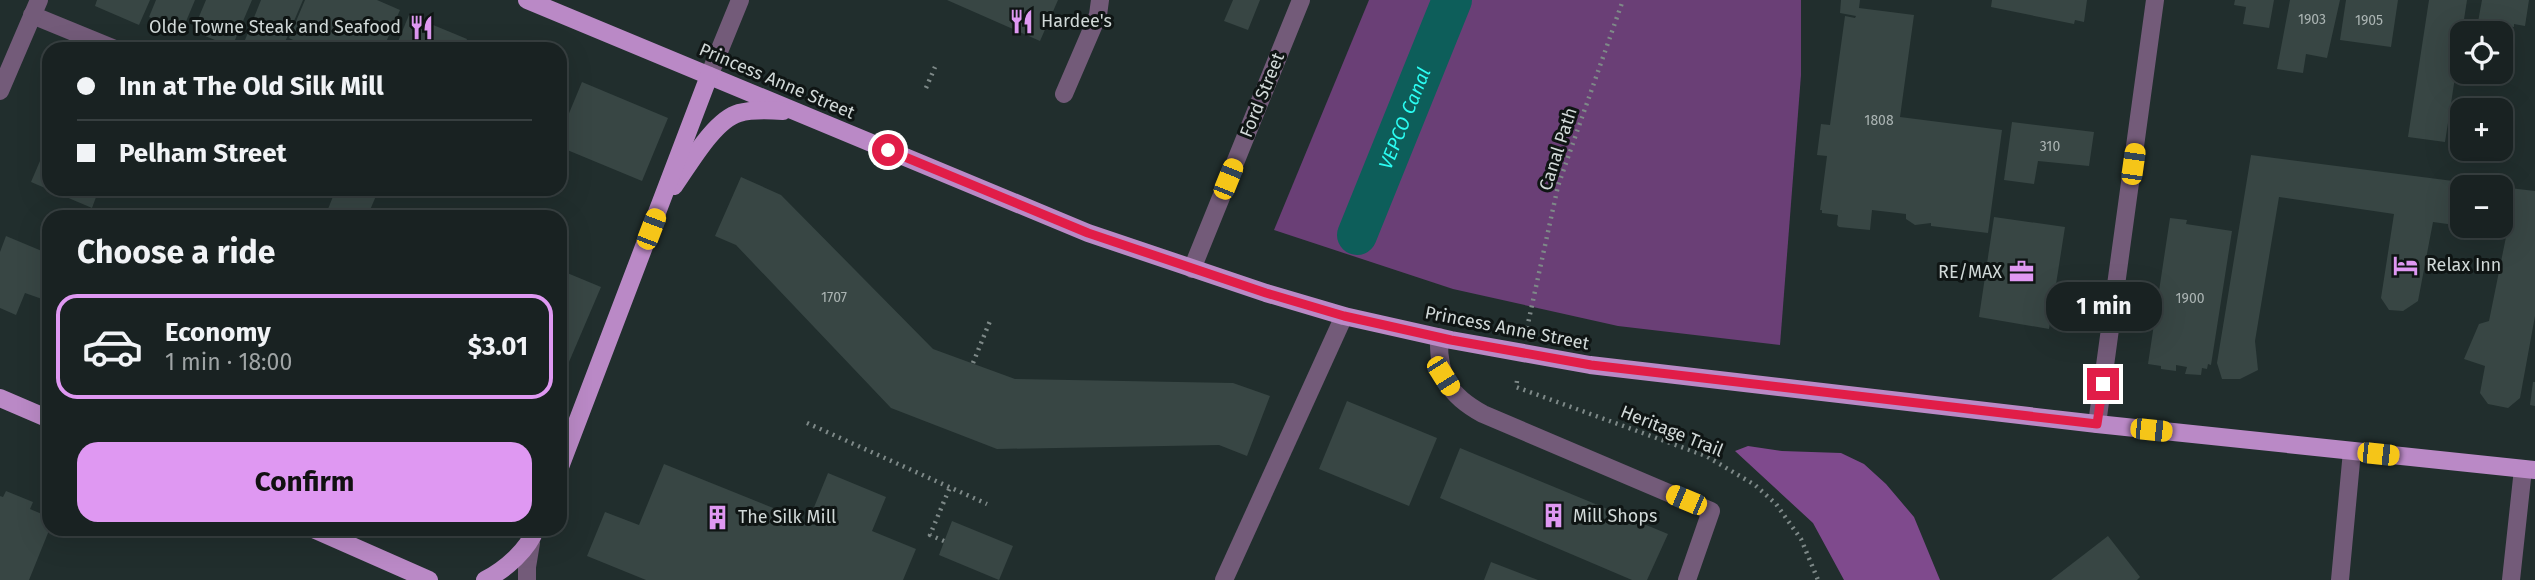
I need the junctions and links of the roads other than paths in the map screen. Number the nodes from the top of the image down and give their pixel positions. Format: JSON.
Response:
{"nodes":[{"id":1,"x":740,"y":0,"type":"edge"},
{"id":2,"x":1100,"y":0,"type":"edge"},
{"id":3,"x":1301,"y":0,"type":"edge"},
{"id":4,"x":2155,"y":0,"type":"edge"},
{"id":5,"x":535,"y":2,"type":"edge"},
{"id":6,"x":35,"y":8,"type":"edge"},
{"id":7,"x":101,"y":42,"type":"edge"},
{"id":8,"x":709,"y":76,"type":"junction"},
{"id":9,"x":0,"y":91,"type":"edge"},
{"id":10,"x":1064,"y":94,"type":"dead end"},
{"id":11,"x":793,"y":111,"type":"junction"},
{"id":12,"x":661,"y":203,"type":"junction"},
{"id":13,"x":1192,"y":269,"type":"junction"},
{"id":14,"x":1344,"y":316,"type":"junction"},
{"id":15,"x":1439,"y":337,"type":"junction"},
{"id":16,"x":0,"y":398,"type":"edge"},
{"id":17,"x":42,"y":416,"type":"edge"},
{"id":18,"x":2097,"y":424,"type":"junction"},
{"id":19,"x":567,"y":449,"type":"edge"},
{"id":20,"x":2352,"y":451,"type":"junction"},
{"id":21,"x":2529,"y":469,"type":"edge"},
{"id":22,"x":329,"y":536,"type":"edge"},
{"id":23,"x":533,"y":536,"type":"edge"},
{"id":24,"x":429,"y":580,"type":"edge"},
{"id":25,"x":485,"y":580,"type":"edge"},
{"id":26,"x":527,"y":580,"type":"edge"},
{"id":27,"x":1224,"y":580,"type":"edge"},
{"id":28,"x":1687,"y":580,"type":"edge"},
{"id":29,"x":2340,"y":580,"type":"edge"},
{"id":30,"x":2511,"y":580,"type":"edge"}],
"edges":[{"from":1,"to":8,"type":"street"},
{"from":2,"to":10,"type":"street"},
{"from":3,"to":13,"type":"street","name":"Ford Street"},
{"from":4,"to":18,"type":"street"},
{"from":5,"to":8,"type":"main road","name":"Princess Anne Street"},
{"from":6,"to":7,"type":"street"},
{"from":6,"to":9,"type":"street"},
{"from":8,"to":11,"type":"main road","name":"Princess Anne Street"},
{"from":8,"to":12,"type":"main road"},
{"from":11,"to":12,"type":"main road"},
{"from":11,"to":13,"type":"main road","name":"Princess Anne Street"},
{"from":12,"to":19,"type":"main road"},
{"from":13,"to":14,"type":"main road","name":"Princess Anne Street"},
{"from":14,"to":15,"type":"main road","name":"Princess Anne Street"},
{"from":14,"to":27,"type":"street"},
{"from":15,"to":18,"type":"main road","name":"Princess Anne Street"},
{"from":15,"to":28,"type":"street"},
{"from":16,"to":17,"type":"main road"},
{"from":18,"to":20,"type":"main road","name":"Princess Anne Street"},
{"from":20,"to":21,"type":"main road","name":"Princess Anne Street"},
{"from":20,"to":29,"type":"street"},
{"from":21,"to":30,"type":"street"},
{"from":22,"to":24,"type":"main road"},
{"from":23,"to":25,"type":"main road"},
{"from":23,"to":26,"type":"street"}]}
